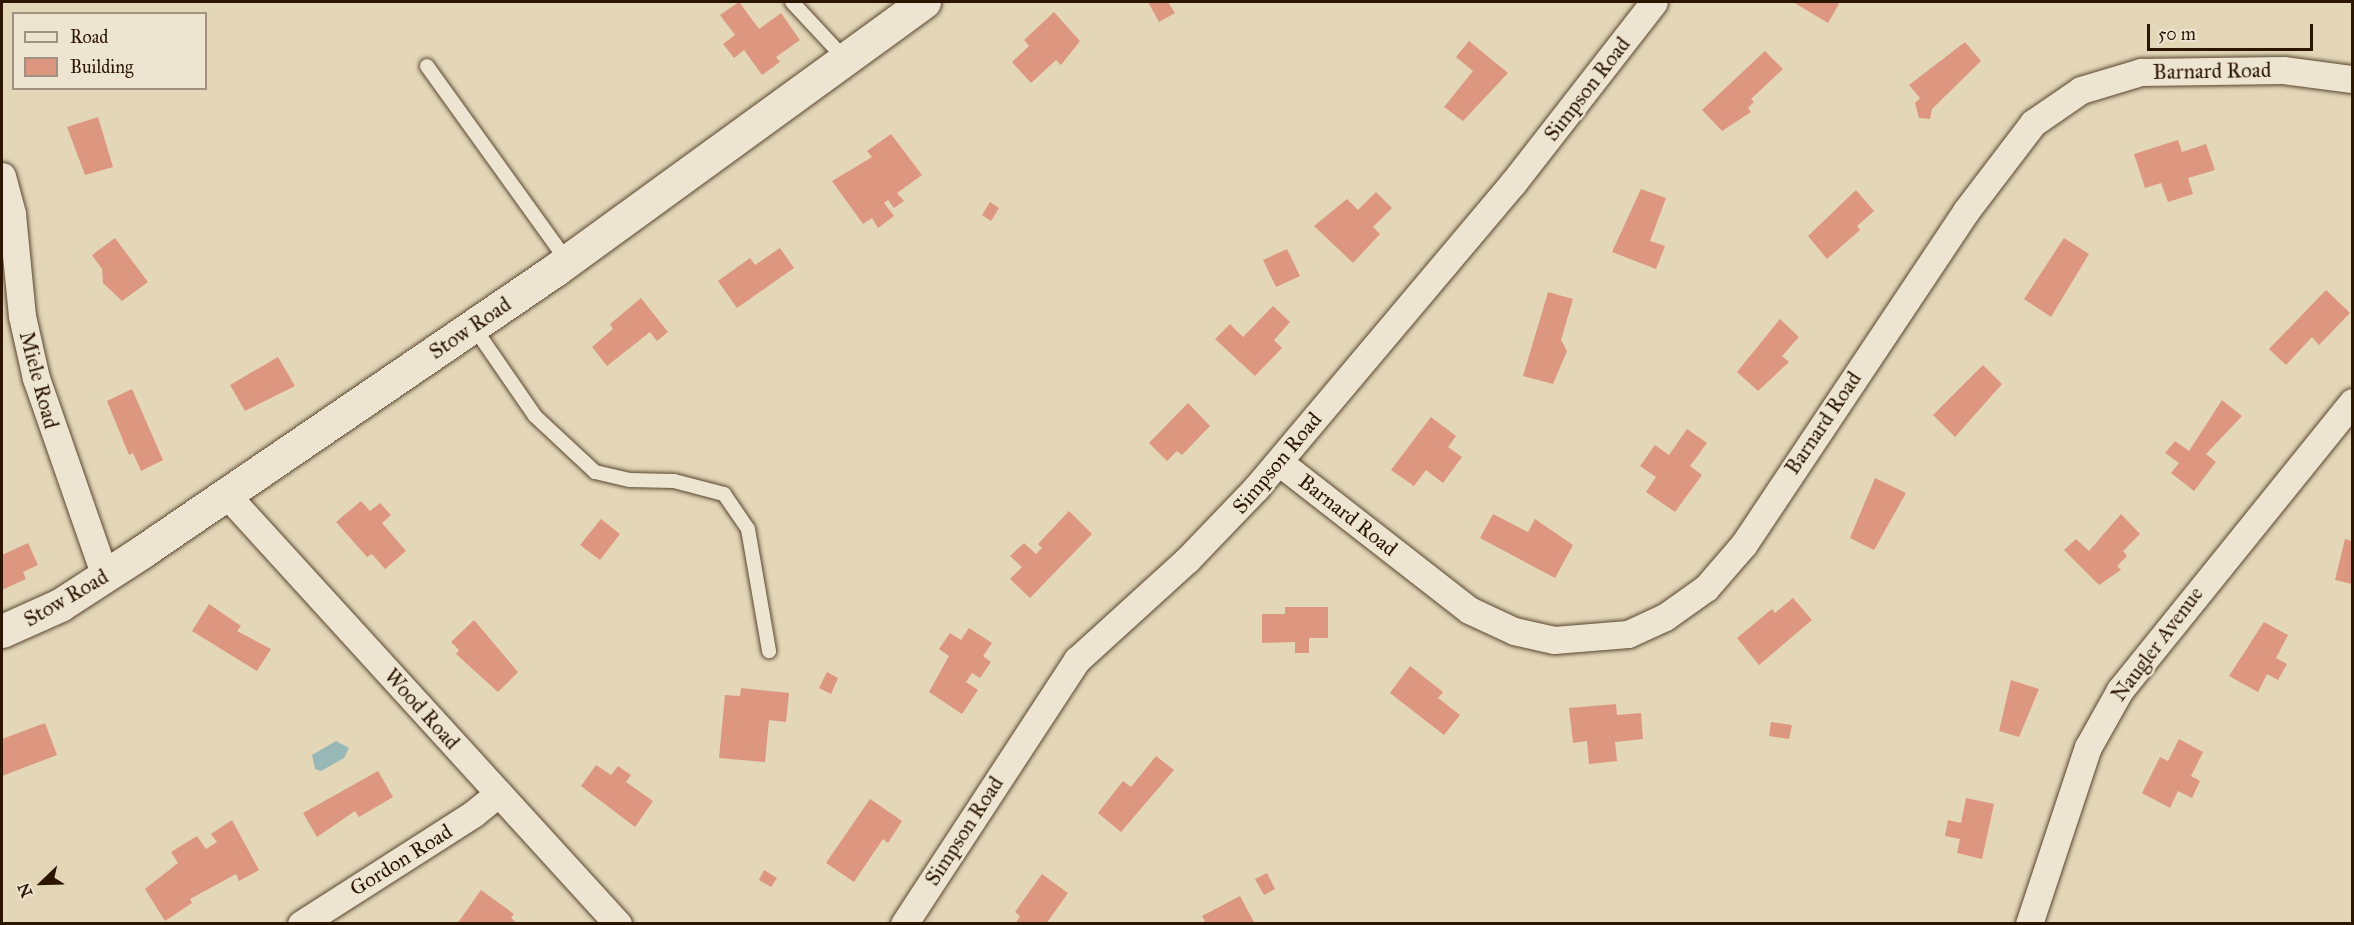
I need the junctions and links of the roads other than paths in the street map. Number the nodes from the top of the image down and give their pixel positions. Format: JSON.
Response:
{"nodes":[{"id":1,"x":792,"y":2,"type":"edge"},
{"id":2,"x":924,"y":2,"type":"edge"},
{"id":3,"x":1654,"y":2,"type":"edge"},
{"id":4,"x":844,"y":58,"type":"junction"},
{"id":5,"x":427,"y":66,"type":"dead end"},
{"id":6,"x":2352,"y":79,"type":"edge"},
{"id":7,"x":2,"y":176,"type":"edge"},
{"id":8,"x":568,"y":262,"type":"junction"},
{"id":9,"x":473,"y":326,"type":"junction"},
{"id":10,"x":2352,"y":402,"type":"edge"},
{"id":11,"x":1279,"y":462,"type":"junction"},
{"id":12,"x":226,"y":494,"type":"junction"},
{"id":13,"x":105,"y":576,"type":"junction"},
{"id":14,"x":2,"y":631,"type":"edge"},
{"id":15,"x":769,"y":651,"type":"dead end"},
{"id":16,"x":499,"y":793,"type":"junction"},
{"id":17,"x":301,"y":924,"type":"edge"},
{"id":18,"x":618,"y":924,"type":"edge"},
{"id":19,"x":904,"y":924,"type":"edge"},
{"id":20,"x":2029,"y":924,"type":"edge"}],
"edges":[{"from":1,"to":4,"type":"lane"},
{"from":2,"to":4,"type":"street","name":"Stow Road"},
{"from":3,"to":11,"type":"street","name":"Simpson Road"},
{"from":4,"to":8,"type":"street","name":"Stow Road"},
{"from":5,"to":8,"type":"lane"},
{"from":6,"to":11,"type":"street","name":"Barnard Road"},
{"from":7,"to":13,"type":"street","name":"Miele Road"},
{"from":8,"to":9,"type":"street","name":"Stow Road"},
{"from":9,"to":12,"type":"street","name":"Stow Road"},
{"from":9,"to":15,"type":"lane"},
{"from":10,"to":20,"type":"street","name":"Naugler Avenue"},
{"from":11,"to":19,"type":"street","name":"Simpson Road"},
{"from":12,"to":13,"type":"street","name":"Stow Road"},
{"from":12,"to":16,"type":"street","name":"Wood Road"},
{"from":13,"to":14,"type":"street","name":"Stow Road"},
{"from":16,"to":17,"type":"street","name":"Gordon Road"},
{"from":16,"to":18,"type":"street","name":"Wood Road"}]}
